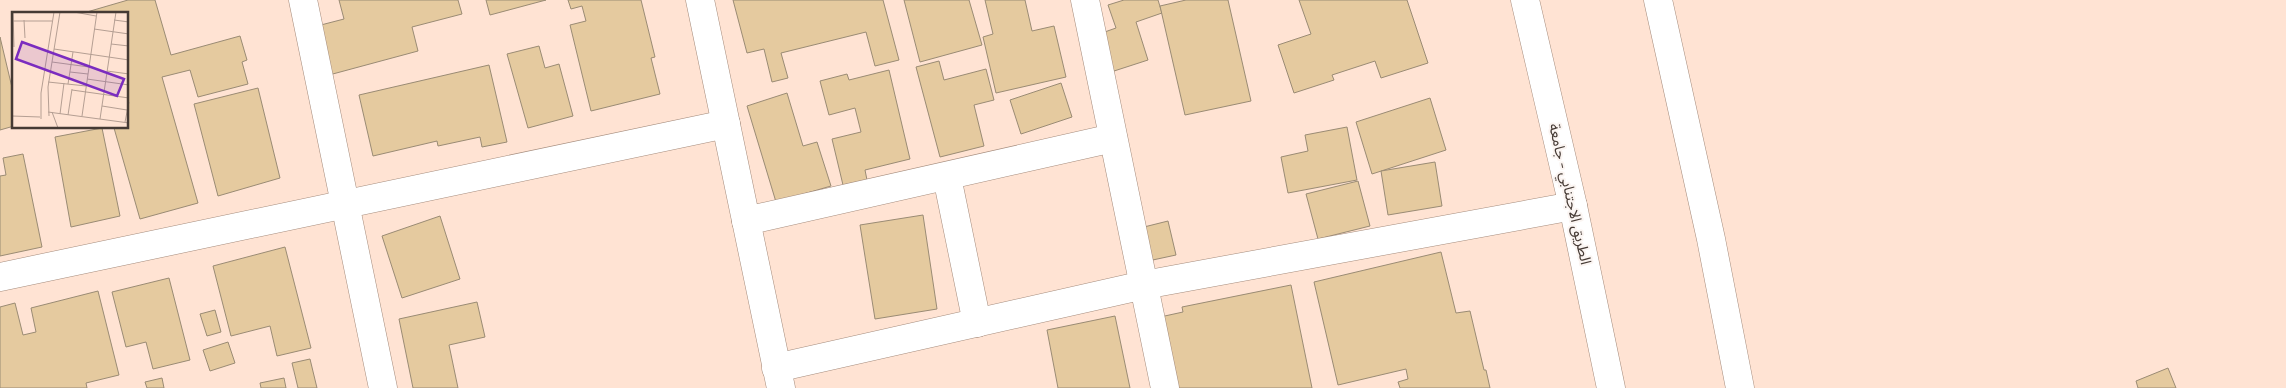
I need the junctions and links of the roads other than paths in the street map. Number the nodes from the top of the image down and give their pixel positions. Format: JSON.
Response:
{"nodes":[{"id":1,"x":303,"y":0,"type":"edge"},
{"id":2,"x":700,"y":0,"type":"edge"},
{"id":3,"x":1085,"y":0,"type":"edge"},
{"id":4,"x":1526,"y":0,"type":"edge"},
{"id":5,"x":1658,"y":0,"type":"edge"},
{"id":6,"x":726,"y":124,"type":"junction"},
{"id":7,"x":1113,"y":138,"type":"junction"},
{"id":8,"x":947,"y":177,"type":"junction"},
{"id":9,"x":345,"y":206,"type":"junction"},
{"id":10,"x":1573,"y":206,"type":"junction"},
{"id":11,"x":746,"y":221,"type":"junction"},
{"id":12,"x":0,"y":278,"type":"edge"},
{"id":13,"x":1144,"y":286,"type":"junction"},
{"id":14,"x":977,"y":323,"type":"junction"},
{"id":15,"x":778,"y":378,"type":"edge"},
{"id":16,"x":383,"y":388,"type":"edge"},
{"id":17,"x":1165,"y":388,"type":"edge"},
{"id":18,"x":1611,"y":388,"type":"edge"},
{"id":19,"x":1740,"y":388,"type":"edge"}],
"edges":[{"from":1,"to":9,"type":"street"},
{"from":2,"to":6,"type":"street"},
{"from":3,"to":7,"type":"street"},
{"from":4,"to":10,"type":"street","name":"الطريق الاجتنابي - جامعة"},
{"from":5,"to":19,"type":"street"},
{"from":6,"to":9,"type":"street"},
{"from":6,"to":11,"type":"street"},
{"from":7,"to":8,"type":"street"},
{"from":7,"to":13,"type":"street"},
{"from":8,"to":11,"type":"street"},
{"from":8,"to":14,"type":"street"},
{"from":9,"to":12,"type":"street"},
{"from":9,"to":16,"type":"street"},
{"from":10,"to":13,"type":"street"},
{"from":10,"to":18,"type":"street","name":"الطريق الاجتنابي - جامعة"},
{"from":11,"to":15,"type":"street"},
{"from":13,"to":14,"type":"street"},
{"from":13,"to":17,"type":"street"},
{"from":14,"to":15,"type":"street"}]}
